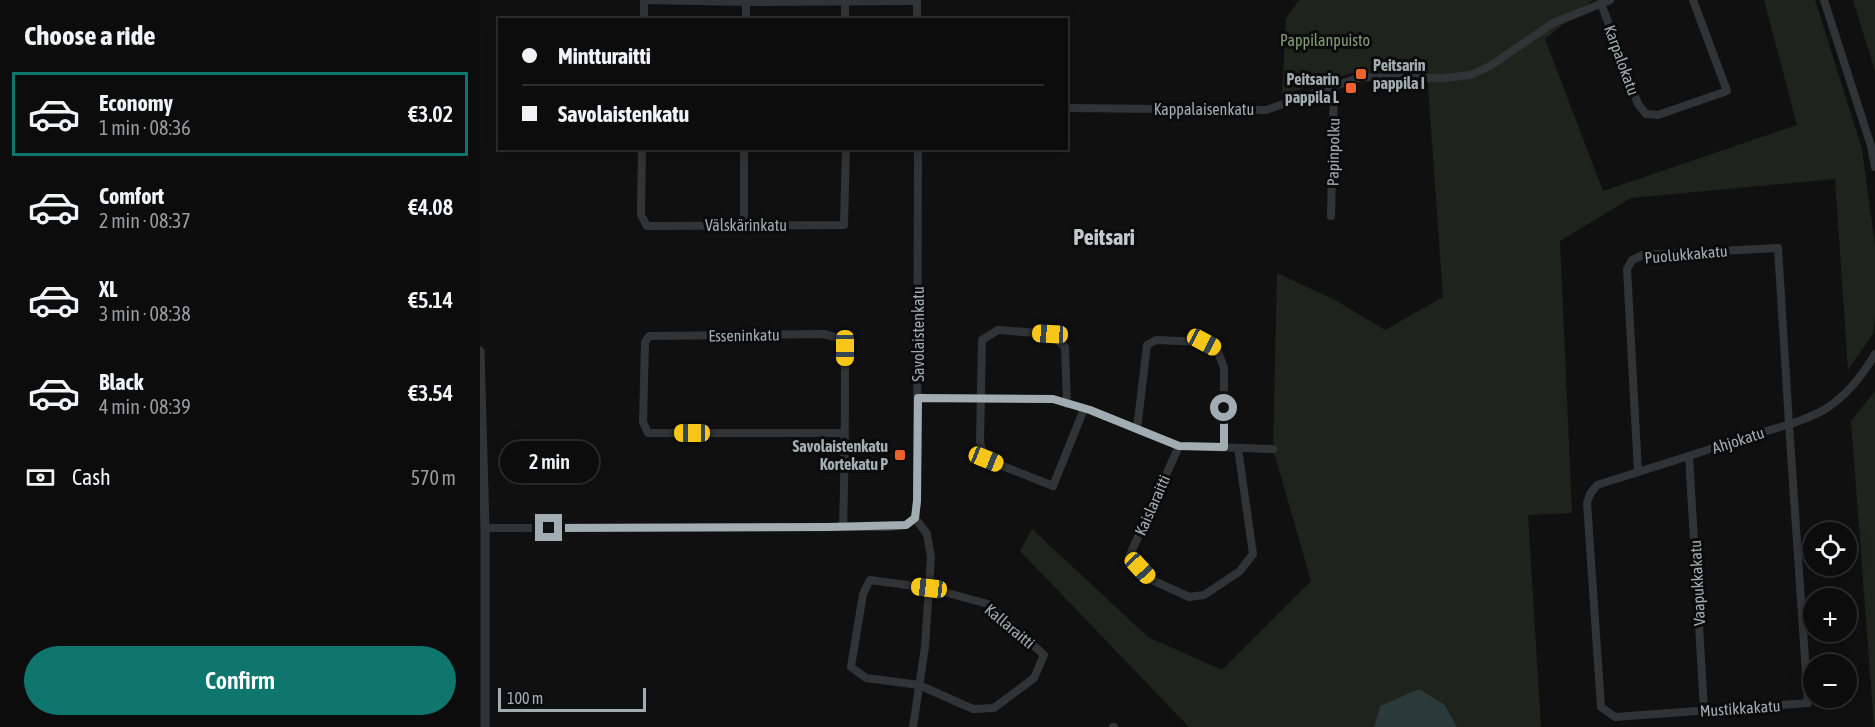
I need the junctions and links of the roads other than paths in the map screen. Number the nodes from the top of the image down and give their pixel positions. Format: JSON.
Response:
{"nodes":[{"id":1,"x":644,"y":0,"type":"edge"},
{"id":2,"x":917,"y":0,"type":"edge"},
{"id":3,"x":1610,"y":0,"type":"edge"},
{"id":4,"x":1693,"y":0,"type":"edge"},
{"id":5,"x":1824,"y":0,"type":"edge"},
{"id":6,"x":746,"y":2,"type":"junction"},
{"id":7,"x":844,"y":2,"type":"junction"},
{"id":8,"x":1601,"y":3,"type":"junction"},
{"id":9,"x":644,"y":18,"type":"edge"},
{"id":10,"x":746,"y":18,"type":"edge"},
{"id":11,"x":845,"y":18,"type":"edge"},
{"id":12,"x":917,"y":18,"type":"edge"},
{"id":13,"x":1334,"y":87,"type":"junction"},
{"id":14,"x":1068,"y":108,"type":"edge"},
{"id":15,"x":1873,"y":145,"type":"edge"},
{"id":16,"x":642,"y":150,"type":"edge"},
{"id":17,"x":744,"y":150,"type":"edge"},
{"id":18,"x":846,"y":150,"type":"edge"},
{"id":19,"x":918,"y":150,"type":"edge"},
{"id":20,"x":1875,"y":167,"type":"edge"},
{"id":21,"x":1331,"y":216,"type":"dead end"},
{"id":22,"x":744,"y":225,"type":"junction"},
{"id":23,"x":480,"y":351,"type":"edge"},
{"id":24,"x":1875,"y":354,"type":"edge"},
{"id":25,"x":918,"y":398,"type":"junction"},
{"id":26,"x":980,"y":398,"type":"junction"},
{"id":27,"x":1067,"y":404,"type":"junction"},
{"id":28,"x":1084,"y":408,"type":"junction"},
{"id":29,"x":1789,"y":424,"type":"junction"},
{"id":30,"x":1137,"y":429,"type":"junction"},
{"id":31,"x":844,"y":433,"type":"junction"},
{"id":32,"x":1179,"y":446,"type":"junction"},
{"id":33,"x":1224,"y":447,"type":"junction"},
{"id":34,"x":1238,"y":448,"type":"junction"},
{"id":35,"x":1273,"y":448,"type":"dead end"},
{"id":36,"x":1689,"y":456,"type":"junction"},
{"id":37,"x":1638,"y":472,"type":"junction"},
{"id":38,"x":1587,"y":503,"type":"joint"},
{"id":39,"x":915,"y":518,"type":"junction"},
{"id":40,"x":843,"y":527,"type":"junction"},
{"id":41,"x":485,"y":528,"type":"junction"},
{"id":42,"x":929,"y":588,"type":"junction"},
{"id":43,"x":919,"y":685,"type":"junction"},
{"id":44,"x":482,"y":695,"type":"edge"},
{"id":45,"x":1704,"y":710,"type":"junction"},
{"id":46,"x":484,"y":727,"type":"edge"},
{"id":47,"x":913,"y":727,"type":"edge"}],
"edges":[{"from":1,"to":6,"type":"street"},
{"from":1,"to":9,"type":"street"},
{"from":2,"to":7,"type":"street"},
{"from":2,"to":12,"type":"street"},
{"from":3,"to":8,"type":"street","name":"Kappalaisenkatu"},
{"from":4,"to":8,"type":"street","name":"Karpalokatu"},
{"from":5,"to":15,"type":"street"},
{"from":6,"to":7,"type":"street"},
{"from":6,"to":10,"type":"street"},
{"from":7,"to":11,"type":"street"},
{"from":8,"to":13,"type":"street","name":"Kappalaisenkatu"},
{"from":13,"to":14,"type":"street","name":"Kappalaisenkatu"},
{"from":13,"to":21,"type":"street","name":"Papinpolku"},
{"from":15,"to":20,"type":"street"},
{"from":16,"to":22,"type":"street","name":"Välskärinkatu"},
{"from":17,"to":22,"type":"street"},
{"from":18,"to":22,"type":"street","name":"Välskärinkatu"},
{"from":19,"to":25,"type":"street","name":"Savolaistenkatu"},
{"from":23,"to":41,"type":"street"},
{"from":24,"to":29,"type":"street","name":"Ahjokatu"},
{"from":25,"to":26,"type":"street"},
{"from":25,"to":39,"type":"street","name":"Savolaistenkatu"},
{"from":26,"to":27,"type":"street"},
{"from":26,"to":27,"type":"street"},
{"from":26,"to":28,"type":"street"},
{"from":27,"to":28,"type":"street"},
{"from":28,"to":30,"type":"street"},
{"from":29,"to":36,"type":"street","name":"Ahjokatu"},
{"from":29,"to":37,"type":"street","name":"Puolukkakatu"},
{"from":29,"to":45,"type":"street","name":"Mustikkakatu"},
{"from":30,"to":32,"type":"street"},
{"from":30,"to":33,"type":"street"},
{"from":31,"to":31,"type":"street","name":"Esseninkatu"},
{"from":31,"to":40,"type":"street"},
{"from":32,"to":33,"type":"street"},
{"from":32,"to":34,"type":"street","name":"Kaislaraitti"},
{"from":33,"to":34,"type":"street"},
{"from":34,"to":35,"type":"street"},
{"from":36,"to":37,"type":"street","name":"Ahjokatu"},
{"from":36,"to":45,"type":"street","name":"Vaapukkakatu"},
{"from":37,"to":38,"type":"street","name":"Ahjokatu"},
{"from":38,"to":45,"type":"street","name":"Mustikkakatu"},
{"from":39,"to":40,"type":"street"},
{"from":39,"to":42,"type":"street"},
{"from":40,"to":41,"type":"street"},
{"from":41,"to":44,"type":"street"},
{"from":42,"to":43,"type":"street"},
{"from":42,"to":43,"type":"street"},
{"from":42,"to":43,"type":"street","name":"Kallaraitti"},
{"from":43,"to":47,"type":"street"},
{"from":44,"to":46,"type":"street"}]}
